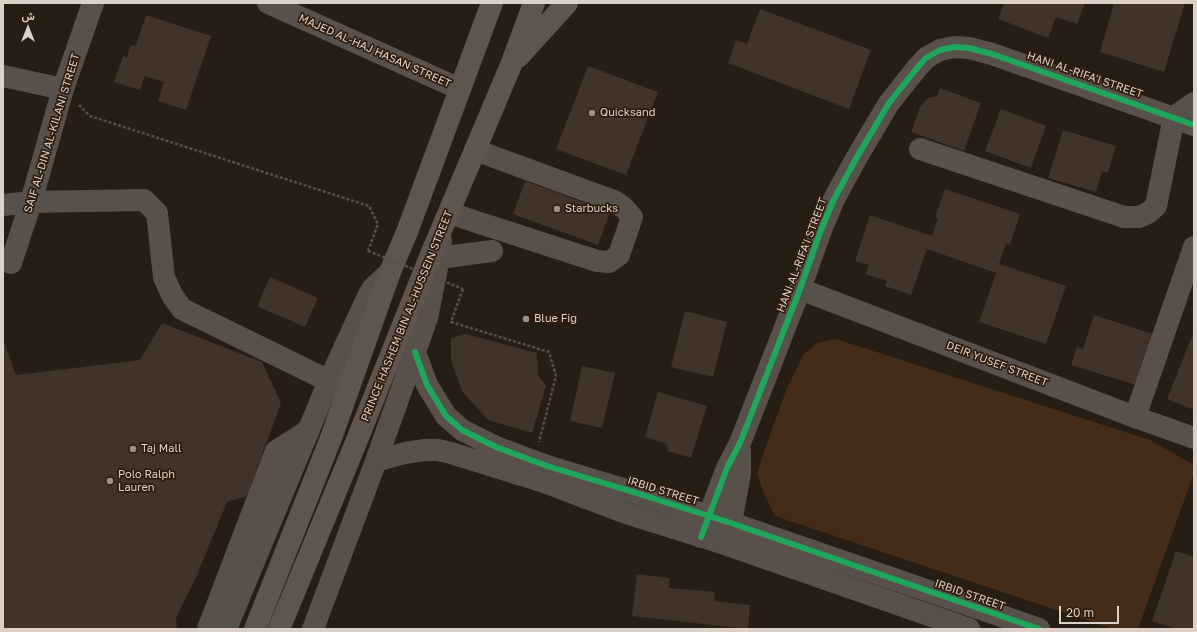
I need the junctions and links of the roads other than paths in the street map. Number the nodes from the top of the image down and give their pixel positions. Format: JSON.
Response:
{"nodes":[{"id":1,"x":93,"y":3,"type":"edge"},
{"id":2,"x":268,"y":3,"type":"edge"},
{"id":3,"x":480,"y":3,"type":"edge"},
{"id":4,"x":492,"y":3,"type":"edge"},
{"id":5,"x":534,"y":3,"type":"edge"},
{"id":6,"x":567,"y":3,"type":"edge"},
{"id":7,"x":472,"y":59,"type":"junction"},
{"id":8,"x":511,"y":65,"type":"junction"},
{"id":9,"x":3,"y":76,"type":"edge"},
{"id":10,"x":63,"y":89,"type":"junction"},
{"id":11,"x":460,"y":89,"type":"junction"},
{"id":12,"x":1194,"y":103,"type":"edge"},
{"id":13,"x":1184,"y":121,"type":"edge"},
{"id":14,"x":920,"y":149,"type":"dead end"},
{"id":15,"x":475,"y":150,"type":"junction"},
{"id":16,"x":31,"y":202,"type":"junction"},
{"id":17,"x":3,"y":205,"type":"edge"},
{"id":18,"x":445,"y":221,"type":"junction"},
{"id":19,"x":1194,"y":247,"type":"edge"},
{"id":20,"x":492,"y":251,"type":"dead end"},
{"id":21,"x":439,"y":258,"type":"junction"},
{"id":22,"x":11,"y":263,"type":"dead end"},
{"id":23,"x":390,"y":272,"type":"junction"},
{"id":24,"x":800,"y":289,"type":"junction"},
{"id":25,"x":416,"y":352,"type":"junction"},
{"id":26,"x":329,"y":381,"type":"junction"},
{"id":27,"x":1135,"y":417,"type":"junction"},
{"id":28,"x":309,"y":430,"type":"junction"},
{"id":29,"x":1194,"y":438,"type":"edge"},
{"id":30,"x":740,"y":443,"type":"junction"},
{"id":31,"x":376,"y":461,"type":"junction"},
{"id":32,"x":708,"y":516,"type":"junction"},
{"id":33,"x":731,"y":523,"type":"junction"},
{"id":34,"x":701,"y":537,"type":"junction"},
{"id":35,"x":725,"y":544,"type":"junction"},
{"id":36,"x":951,"y":625,"type":"edge"},
{"id":37,"x":1035,"y":628,"type":"edge"},
{"id":38,"x":208,"y":629,"type":"edge"},
{"id":39,"x":226,"y":629,"type":"edge"},
{"id":40,"x":255,"y":629,"type":"edge"},
{"id":41,"x":279,"y":629,"type":"edge"},
{"id":42,"x":313,"y":629,"type":"edge"},
{"id":43,"x":969,"y":629,"type":"edge"}],
"edges":[{"from":1,"to":10,"type":"street","name":"SAIF AL-DIN AL-KILANI STREET"},
{"from":2,"to":11,"type":"street","name":"MAJED AL-HAJ HASAN STREET"},
{"from":3,"to":7,"type":"highway"},
{"from":4,"to":7,"type":"highway"},
{"from":5,"to":8,"type":"highway","name":"PRINCE HASHEM BIN AL-HUSSEIN STREET"},
{"from":6,"to":8,"type":"highway"},
{"from":7,"to":11,"type":"highway"},
{"from":8,"to":15,"type":"highway","name":"PRINCE HASHEM BIN AL-HUSSEIN STREET"},
{"from":9,"to":10,"type":"street"},
{"from":10,"to":16,"type":"street","name":"SAIF AL-DIN AL-KILANI STREET"},
{"from":11,"to":23,"type":"highway"},
{"from":12,"to":13,"type":"street"},
{"from":13,"to":14,"type":"street"},
{"from":13,"to":24,"type":"street","name":"HANI AL-RIFA'I STREET"},
{"from":15,"to":18,"type":"highway","name":"PRINCE HASHEM BIN AL-HUSSEIN STREET"},
{"from":15,"to":18,"type":"street"},
{"from":16,"to":17,"type":"street"},
{"from":16,"to":22,"type":"street","name":"SAIF AL-DIN AL-KILANI STREET"},
{"from":16,"to":26,"type":"street"},
{"from":18,"to":21,"type":"street"},
{"from":18,"to":41,"type":"highway","name":"PRINCE HASHEM BIN AL-HUSSEIN STREET"},
{"from":19,"to":27,"type":"street"},
{"from":20,"to":21,"type":"street"},
{"from":21,"to":25,"type":"street"},
{"from":23,"to":26,"type":"street"},
{"from":23,"to":40,"type":"highway"},
{"from":24,"to":27,"type":"street","name":"DEIR YUSEF STREET"},
{"from":24,"to":30,"type":"street","name":"HANI AL-RIFA'I STREET"},
{"from":25,"to":31,"type":"street"},
{"from":25,"to":32,"type":"street","name":"IRBID STREET"},
{"from":26,"to":28,"type":"street"},
{"from":27,"to":29,"type":"street","name":"DEIR YUSEF STREET"},
{"from":28,"to":38,"type":"street"},
{"from":28,"to":39,"type":"street"},
{"from":30,"to":32,"type":"street","name":"HANI AL-RIFA'I STREET"},
{"from":30,"to":33,"type":"street","name":"HANI AL-RIFA'I STREET"},
{"from":31,"to":34,"type":"street"},
{"from":31,"to":42,"type":"street"},
{"from":32,"to":33,"type":"street","name":"IRBID STREET"},
{"from":32,"to":34,"type":"street","name":"HANI AL-RIFA'I STREET"},
{"from":33,"to":35,"type":"street","name":"HANI AL-RIFA'I STREET"},
{"from":33,"to":37,"type":"street","name":"IRBID STREET"},
{"from":34,"to":35,"type":"street"},
{"from":35,"to":36,"type":"street"},
{"from":36,"to":43,"type":"street"}]}
